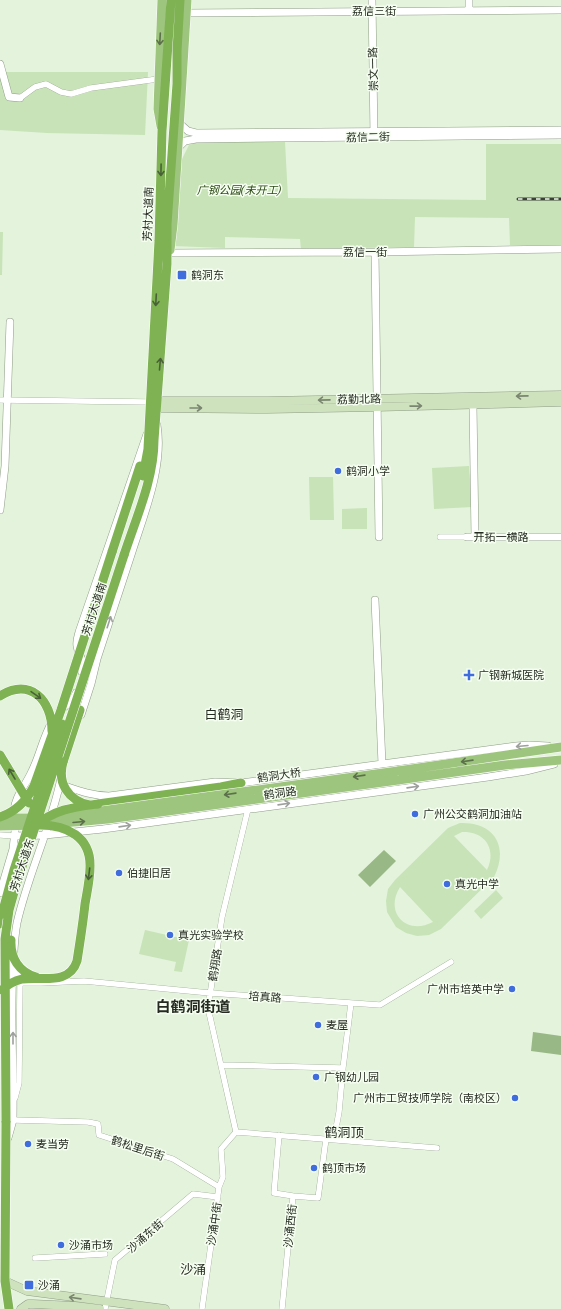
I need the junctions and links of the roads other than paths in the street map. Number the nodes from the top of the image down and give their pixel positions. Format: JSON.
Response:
{"nodes":[{"id":1,"x":162,"y":0,"type":"edge"},
{"id":2,"x":171,"y":0,"type":"edge"},
{"id":3,"x":180,"y":0,"type":"edge"},
{"id":4,"x":187,"y":0,"type":"edge"},
{"id":5,"x":372,"y":0,"type":"edge"},
{"id":6,"x":469,"y":0,"type":"edge"},
{"id":7,"x":372,"y":10,"type":"junction"},
{"id":8,"x":469,"y":10,"type":"junction"},
{"id":9,"x":561,"y":10,"type":"edge"},
{"id":10,"x":186,"y":13,"type":"junction"},
{"id":11,"x":0,"y":64,"type":"edge"},
{"id":12,"x":158,"y":79,"type":"junction"},
{"id":13,"x":20,"y":98,"type":"joint"},
{"id":14,"x":179,"y":123,"type":"junction"},
{"id":15,"x":561,"y":130,"type":"edge"},
{"id":16,"x":162,"y":132,"type":"junction"},
{"id":17,"x":374,"y":135,"type":"junction"},
{"id":18,"x":561,"y":136,"type":"edge"},
{"id":19,"x":178,"y":148,"type":"junction"},
{"id":20,"x":561,"y":249,"type":"edge"},
{"id":21,"x":375,"y":252,"type":"junction"},
{"id":22,"x":169,"y":253,"type":"junction"},
{"id":23,"x":168,"y":264,"type":"junction"},
{"id":24,"x":10,"y":322,"type":"dead end"},
{"id":25,"x":561,"y":394,"type":"edge"},
{"id":26,"x":547,"y":399,"type":"junction"},
{"id":27,"x":4,"y":400,"type":"edge"},
{"id":28,"x":561,"y":402,"type":"edge"},
{"id":29,"x":377,"y":403,"type":"junction"},
{"id":30,"x":473,"y":405,"type":"junction"},
{"id":31,"x":561,"y":406,"type":"edge"},
{"id":32,"x":155,"y":407,"type":"junction"},
{"id":33,"x":148,"y":430,"type":"junction"},
{"id":34,"x":1,"y":499,"type":"edge"},
{"id":35,"x":0,"y":510,"type":"edge"},
{"id":36,"x":440,"y":537,"type":"dead end"},
{"id":37,"x":466,"y":537,"type":"joint"},
{"id":38,"x":475,"y":537,"type":"junction"},
{"id":39,"x":561,"y":537,"type":"edge"},
{"id":40,"x":379,"y":538,"type":"dead end"},
{"id":41,"x":118,"y":554,"type":"junction"},
{"id":42,"x":375,"y":600,"type":"dead end"},
{"id":43,"x":95,"y":655,"type":"junction"},
{"id":44,"x":83,"y":659,"type":"junction"},
{"id":45,"x":0,"y":696,"type":"edge"},
{"id":46,"x":52,"y":737,"type":"junction"},
{"id":47,"x":561,"y":747,"type":"edge"},
{"id":48,"x":0,"y":755,"type":"edge"},
{"id":49,"x":561,"y":761,"type":"edge"},
{"id":50,"x":382,"y":764,"type":"junction"},
{"id":51,"x":32,"y":772,"type":"junction"},
{"id":52,"x":398,"y":775,"type":"junction"},
{"id":53,"x":257,"y":781,"type":"junction"},
{"id":54,"x":241,"y":783,"type":"junction"},
{"id":55,"x":60,"y":784,"type":"junction"},
{"id":56,"x":98,"y":804,"type":"junction"},
{"id":57,"x":42,"y":807,"type":"junction"},
{"id":58,"x":263,"y":807,"type":"junction"},
{"id":59,"x":248,"y":809,"type":"junction"},
{"id":60,"x":0,"y":818,"type":"edge"},
{"id":61,"x":40,"y":825,"type":"junction"},
{"id":62,"x":0,"y":826,"type":"edge"},
{"id":63,"x":0,"y":835,"type":"edge"},
{"id":64,"x":32,"y":835,"type":"junction"},
{"id":65,"x":45,"y":835,"type":"junction"},
{"id":66,"x":16,"y":836,"type":"junction"},
{"id":67,"x":20,"y":850,"type":"junction"},
{"id":68,"x":0,"y":893,"type":"edge"},
{"id":69,"x":0,"y":924,"type":"edge"},
{"id":70,"x":15,"y":947,"type":"junction"},
{"id":71,"x":451,"y":962,"type":"dead end"},
{"id":72,"x":52,"y":978,"type":"junction"},
{"id":73,"x":20,"y":983,"type":"junction"},
{"id":74,"x":0,"y":992,"type":"edge"},
{"id":75,"x":210,"y":993,"type":"junction"},
{"id":76,"x":351,"y":1003,"type":"junction"},
{"id":77,"x":221,"y":1065,"type":"junction"},
{"id":78,"x":343,"y":1068,"type":"junction"},
{"id":79,"x":13,"y":1110,"type":"junction"},
{"id":80,"x":6,"y":1121,"type":"edge"},
{"id":81,"x":236,"y":1132,"type":"junction"},
{"id":82,"x":279,"y":1135,"type":"junction"},
{"id":83,"x":326,"y":1139,"type":"junction"},
{"id":84,"x":334,"y":1140,"type":"junction"},
{"id":85,"x":437,"y":1148,"type":"dead end"},
{"id":86,"x":219,"y":1187,"type":"junction"},
{"id":87,"x":293,"y":1196,"type":"junction"},
{"id":88,"x":218,"y":1197,"type":"junction"},
{"id":89,"x":0,"y":1245,"type":"edge"},
{"id":90,"x":105,"y":1254,"type":"dead end"},
{"id":91,"x":35,"y":1258,"type":"dead end"},
{"id":92,"x":5,"y":1281,"type":"junction"},
{"id":93,"x":44,"y":1293,"type":"junction"},
{"id":94,"x":45,"y":1304,"type":"junction"},
{"id":95,"x":105,"y":1305,"type":"edge"},
{"id":96,"x":9,"y":1309,"type":"edge"},
{"id":97,"x":21,"y":1309,"type":"edge"},
{"id":98,"x":100,"y":1309,"type":"edge"},
{"id":99,"x":165,"y":1309,"type":"edge"},
{"id":100,"x":202,"y":1309,"type":"edge"},
{"id":101,"x":282,"y":1309,"type":"edge"}],
"edges":[{"from":1,"to":12,"type":"main road","name":"芳村大道南","one_way":true},
{"from":2,"to":16,"type":"highway"},
{"from":3,"to":23,"type":"highway"},
{"from":4,"to":10,"type":"main road","name":"芳村大道南"},
{"from":5,"to":7,"type":"street","name":"崇文一路"},
{"from":6,"to":8,"type":"street"},
{"from":7,"to":8,"type":"street","name":"荔信三街"},
{"from":7,"to":10,"type":"street","name":"荔信三街"},
{"from":7,"to":17,"type":"street","name":"崇文一路"},
{"from":8,"to":9,"type":"street","name":"荔信三街"},
{"from":10,"to":14,"type":"main road","name":"芳村大道南"},
{"from":11,"to":13,"type":"street"},
{"from":12,"to":13,"type":"street"},
{"from":12,"to":16,"type":"main road","name":"芳村大道南"},
{"from":14,"to":17,"type":"street","name":"荔信二街"},
{"from":14,"to":19,"type":"main road","name":"芳村大道南"},
{"from":15,"to":17,"type":"street","name":"荔信二街"},
{"from":16,"to":32,"type":"highway","name":"芳村大道南","one_way":true},
{"from":17,"to":18,"type":"street","name":"荔信二街"},
{"from":17,"to":19,"type":"street","name":"荔信二街"},
{"from":19,"to":22,"type":"main road","name":"芳村大道南"},
{"from":20,"to":21,"type":"street","name":"荔信一街"},
{"from":21,"to":22,"type":"street","name":"荔信一街"},
{"from":21,"to":29,"type":"street"},
{"from":22,"to":23,"type":"main road","name":"芳村大道南"},
{"from":32,"to":23,"type":"highway","name":"芳村大道南","one_way":true},
{"from":24,"to":27,"type":"street"},
{"from":25,"to":26,"type":"main road"},
{"from":26,"to":28,"type":"main road","name":"荔勤北路"},
{"from":26,"to":29,"type":"main road","name":"荔勤北路","one_way":true},
{"from":26,"to":30,"type":"main road","name":"荔勤北路"},
{"from":26,"to":31,"type":"main road"},
{"from":27,"to":32,"type":"street"},
{"from":27,"to":34,"type":"street"},
{"from":29,"to":30,"type":"main road","name":"荔勤北路","one_way":true},
{"from":29,"to":32,"type":"main road","name":"荔勤北路"},
{"from":29,"to":40,"type":"street"},
{"from":30,"to":38,"type":"street"},
{"from":32,"to":33,"type":"highway","name":"芳村大道南"},
{"from":32,"to":41,"type":"highway","name":"芳村大道南"},
{"from":43,"to":32,"type":"street","name":"芳村大道南","one_way":true},
{"from":33,"to":41,"type":"highway","name":"芳村大道南"},
{"from":33,"to":44,"type":"street","name":"芳村大道南"},
{"from":34,"to":35,"type":"street"},
{"from":36,"to":37,"type":"street","name":"开拓一横路"},
{"from":37,"to":38,"type":"street","name":"开拓一横路"},
{"from":38,"to":39,"type":"street","name":"开拓一横路"},
{"from":41,"to":43,"type":"highway","name":"芳村大道南","bridge":true},
{"from":41,"to":46,"type":"highway","bridge":true},
{"from":41,"to":67,"type":"highway","name":"芳村大道南","bridge":true},
{"from":42,"to":50,"type":"street"},
{"from":43,"to":44,"type":"street"},
{"from":43,"to":55,"type":"street","name":"芳村大道南"},
{"from":43,"to":56,"type":"highway","bridge":true},
{"from":43,"to":57,"type":"highway","name":"芳村大道南","bridge":true},
{"from":44,"to":51,"type":"street","name":"芳村大道南"},
{"from":45,"to":46,"type":"highway","one_way":true,"bridge":true},
{"from":46,"to":60,"type":"highway","bridge":true},
{"from":47,"to":50,"type":"street","name":"鹤洞路","one_way":true},
{"from":47,"to":52,"type":"main road","name":"鹤洞大桥","one_way":true},
{"from":64,"to":48,"type":"highway","one_way":true,"bridge":true},
{"from":49,"to":52,"type":"main road","name":"鹤洞大桥"},
{"from":58,"to":49,"type":"street","name":"鹤洞路","one_way":true},
{"from":50,"to":53,"type":"street","name":"鹤洞路"},
{"from":51,"to":55,"type":"street","name":"鹤洞路"},
{"from":51,"to":66,"type":"street","name":"芳村大道东"},
{"from":52,"to":60,"type":"main road","name":"鹤洞大桥","one_way":true,"bridge":true},
{"from":61,"to":52,"type":"main road","name":"鹤洞大桥","one_way":true,"bridge":true},
{"from":53,"to":54,"type":"street","name":"鹤洞路"},
{"from":53,"to":58,"type":"street"},
{"from":54,"to":55,"type":"street","name":"鹤洞路"},
{"from":54,"to":56,"type":"highway"},
{"from":55,"to":65,"type":"street","name":"芳村大道东"},
{"from":56,"to":67,"type":"highway","bridge":true},
{"from":57,"to":64,"type":"highway","name":"芳村大道东","bridge":true},
{"from":57,"to":72,"type":"highway","bridge":true},
{"from":58,"to":59,"type":"street","name":"鹤洞路"},
{"from":65,"to":59,"type":"street","name":"鹤洞路","one_way":true},
{"from":59,"to":75,"type":"street","name":"鹤翔路"},
{"from":61,"to":62,"type":"main road","name":"鹤洞大桥","bridge":true},
{"from":61,"to":72,"type":"highway","one_way":true,"bridge":true},
{"from":63,"to":66,"type":"street","name":"鹤洞路"},
{"from":64,"to":80,"type":"highway","name":"芳村大道东","bridge":true},
{"from":65,"to":66,"type":"street","name":"鹤洞路"},
{"from":65,"to":70,"type":"street","name":"芳村大道东"},
{"from":66,"to":68,"type":"street","name":"芳村大道东"},
{"from":67,"to":69,"type":"highway","name":"芳村大道东","bridge":true},
{"from":70,"to":73,"type":"street"},
{"from":79,"to":70,"type":"street","name":"芳村大道东","one_way":true},
{"from":71,"to":76,"type":"street","name":"培真路"},
{"from":72,"to":74,"type":"highway","bridge":true},
{"from":73,"to":75,"type":"street","name":"培真路"},
{"from":73,"to":79,"type":"street"},
{"from":75,"to":76,"type":"street","name":"培真路"},
{"from":75,"to":77,"type":"street","name":"鹤翔路"},
{"from":76,"to":78,"type":"street"},
{"from":77,"to":78,"type":"street"},
{"from":77,"to":81,"type":"street","name":"鹤翔路"},
{"from":78,"to":84,"type":"street"},
{"from":79,"to":80,"type":"street","name":"芳村大道东"},
{"from":80,"to":86,"type":"street","name":"鹤松里后街"},
{"from":80,"to":89,"type":"highway","name":"芳村大道东"},
{"from":80,"to":92,"type":"highway","name":"芳村大道东"},
{"from":81,"to":82,"type":"street"},
{"from":81,"to":86,"type":"street"},
{"from":82,"to":83,"type":"street"},
{"from":82,"to":87,"type":"street","name":"沙涌西街"},
{"from":83,"to":84,"type":"street"},
{"from":83,"to":87,"type":"street"},
{"from":84,"to":85,"type":"street"},
{"from":86,"to":88,"type":"street","name":"沙涌中街"},
{"from":87,"to":101,"type":"street","name":"沙涌西街"},
{"from":88,"to":95,"type":"street","name":"沙涌东街"},
{"from":88,"to":100,"type":"street","name":"沙涌中街"},
{"from":90,"to":91,"type":"street"},
{"from":92,"to":93,"type":"main road"},
{"from":92,"to":96,"type":"highway","name":"芳村大道东"},
{"from":93,"to":94,"type":"main road"},
{"from":95,"to":93,"type":"main road","one_way":true},
{"from":94,"to":97,"type":"main road"},
{"from":94,"to":98,"type":"main road"},
{"from":95,"to":99,"type":"main road"}]}
